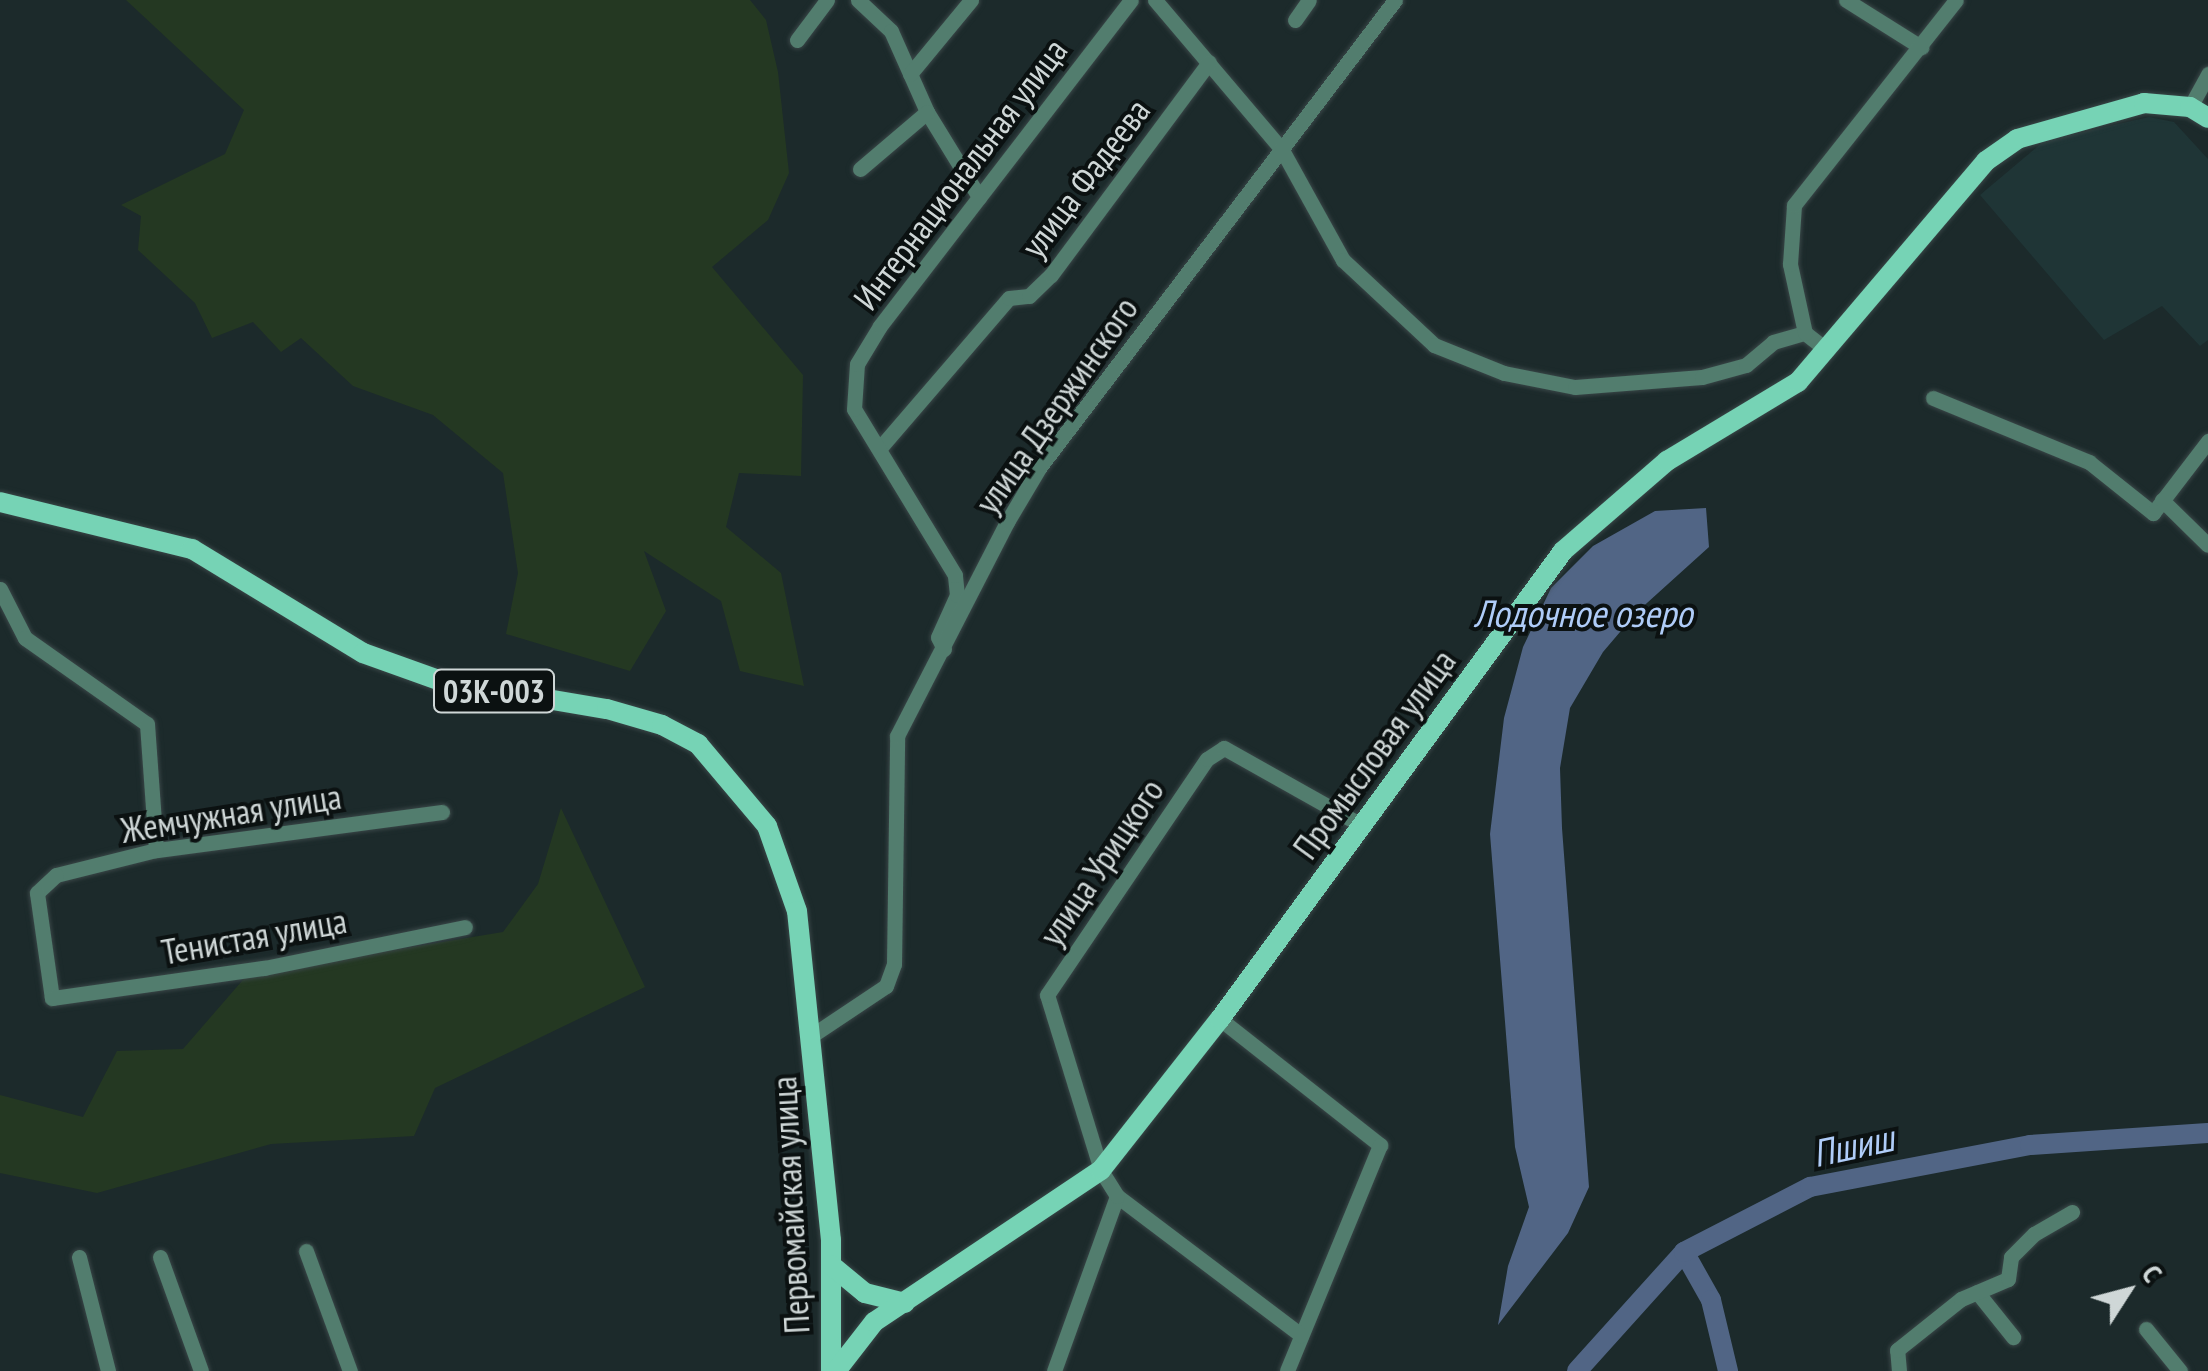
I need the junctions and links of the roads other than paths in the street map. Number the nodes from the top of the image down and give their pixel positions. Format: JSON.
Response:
{"nodes":[{"id":1,"x":827,"y":0,"type":"edge"},
{"id":2,"x":858,"y":0,"type":"edge"},
{"id":3,"x":971,"y":0,"type":"edge"},
{"id":4,"x":1131,"y":0,"type":"edge"},
{"id":5,"x":1155,"y":0,"type":"edge"},
{"id":6,"x":1309,"y":0,"type":"edge"},
{"id":7,"x":1394,"y":0,"type":"edge"},
{"id":8,"x":1846,"y":0,"type":"edge"},
{"id":9,"x":1956,"y":0,"type":"edge"},
{"id":10,"x":1295,"y":20,"type":"dead end"},
{"id":11,"x":797,"y":40,"type":"dead end"},
{"id":12,"x":1922,"y":47,"type":"junction"},
{"id":13,"x":1209,"y":62,"type":"junction"},
{"id":14,"x":910,"y":74,"type":"junction"},
{"id":15,"x":2208,"y":74,"type":"edge"},
{"id":16,"x":927,"y":112,"type":"junction"},
{"id":17,"x":2199,"y":112,"type":"edge"},
{"id":18,"x":1282,"y":150,"type":"junction"},
{"id":19,"x":860,"y":169,"type":"dead end"},
{"id":20,"x":979,"y":198,"type":"junction"},
{"id":21,"x":1805,"y":333,"type":"junction"},
{"id":22,"x":1827,"y":350,"type":"junction"},
{"id":23,"x":1933,"y":398,"type":"dead end"},
{"id":24,"x":2208,"y":441,"type":"edge"},
{"id":25,"x":879,"y":448,"type":"junction"},
{"id":26,"x":0,"y":502,"type":"edge"},
{"id":27,"x":2158,"y":507,"type":"junction"},
{"id":28,"x":2208,"y":545,"type":"edge"},
{"id":29,"x":0,"y":590,"type":"edge"},
{"id":30,"x":944,"y":649,"type":"junction"},
{"id":31,"x":442,"y":812,"type":"dead end"},
{"id":32,"x":1363,"y":826,"type":"junction"},
{"id":33,"x":156,"y":850,"type":"junction"},
{"id":34,"x":465,"y":928,"type":"dead end"},
{"id":35,"x":52,"y":998,"type":"joint"},
{"id":36,"x":1220,"y":1019,"type":"junction"},
{"id":37,"x":812,"y":1036,"type":"junction"},
{"id":38,"x":1100,"y":1170,"type":"junction"},
{"id":39,"x":1117,"y":1196,"type":"junction"},
{"id":40,"x":2072,"y":1212,"type":"dead end"},
{"id":41,"x":306,"y":1251,"type":"dead end"},
{"id":42,"x":78,"y":1256,"type":"dead end"},
{"id":43,"x":160,"y":1257,"type":"dead end"},
{"id":44,"x":831,"y":1265,"type":"junction"},
{"id":45,"x":1977,"y":1292,"type":"junction"},
{"id":46,"x":905,"y":1303,"type":"junction"},
{"id":47,"x":2146,"y":1329,"type":"dead end"},
{"id":48,"x":1300,"y":1336,"type":"junction"},
{"id":49,"x":2013,"y":1337,"type":"dead end"},
{"id":50,"x":1898,"y":1369,"type":"edge"},
{"id":51,"x":108,"y":1371,"type":"edge"},
{"id":52,"x":201,"y":1371,"type":"edge"},
{"id":53,"x":350,"y":1371,"type":"edge"},
{"id":54,"x":834,"y":1371,"type":"edge"},
{"id":55,"x":1054,"y":1371,"type":"edge"},
{"id":56,"x":1287,"y":1371,"type":"edge"},
{"id":57,"x":2180,"y":1371,"type":"edge"}],
"edges":[{"from":1,"to":11,"type":"street"},
{"from":2,"to":14,"type":"street"},
{"from":3,"to":14,"type":"street"},
{"from":4,"to":20,"type":"street","name":"Интернациональная улица"},
{"from":5,"to":13,"type":"street"},
{"from":6,"to":10,"type":"street"},
{"from":7,"to":18,"type":"street","name":"улица Дзержинского"},
{"from":8,"to":12,"type":"street"},
{"from":9,"to":12,"type":"street"},
{"from":12,"to":21,"type":"street"},
{"from":13,"to":18,"type":"street"},
{"from":13,"to":25,"type":"street","name":"улица Фадеева"},
{"from":14,"to":16,"type":"street"},
{"from":15,"to":17,"type":"street"},
{"from":16,"to":19,"type":"street"},
{"from":16,"to":20,"type":"street"},
{"from":17,"to":22,"type":"main road","name":"Промысловая улица"},
{"from":18,"to":21,"type":"street"},
{"from":18,"to":30,"type":"street","name":"улица Дзержинского"},
{"from":20,"to":25,"type":"street","name":"Интернациональная улица"},
{"from":21,"to":22,"type":"street"},
{"from":22,"to":32,"type":"main road","name":"Промысловая улица"},
{"from":23,"to":27,"type":"street"},
{"from":24,"to":27,"type":"street"},
{"from":25,"to":30,"type":"street"},
{"from":26,"to":37,"type":"main road","number":"03К-003"},
{"from":27,"to":28,"type":"street"},
{"from":29,"to":33,"type":"street"},
{"from":30,"to":37,"type":"street","name":"улица Дзержинского"},
{"from":31,"to":33,"type":"street","name":"Жемчужная улица"},
{"from":32,"to":36,"type":"main road","name":"Промысловая улица"},
{"from":32,"to":38,"type":"street","name":"улица Урицкого"},
{"from":33,"to":35,"type":"street","name":"Жемчужная улица"},
{"from":34,"to":35,"type":"street","name":"Тенистая улица"},
{"from":36,"to":38,"type":"main road","name":"Промысловая улица"},
{"from":36,"to":48,"type":"street"},
{"from":37,"to":44,"type":"main road","name":"Первомайская улица","number":"03К-003"},
{"from":38,"to":39,"type":"street"},
{"from":38,"to":46,"type":"main road","name":"Промысловая улица"},
{"from":39,"to":48,"type":"street"},
{"from":39,"to":55,"type":"street"},
{"from":40,"to":45,"type":"street"},
{"from":41,"to":53,"type":"street"},
{"from":42,"to":51,"type":"street"},
{"from":43,"to":52,"type":"street"},
{"from":44,"to":46,"type":"main road"},
{"from":44,"to":54,"type":"main road","name":"Первомайская улица","number":"03К-003"},
{"from":45,"to":49,"type":"street"},
{"from":45,"to":50,"type":"street"},
{"from":46,"to":54,"type":"main road","name":"Промысловая улица"},
{"from":47,"to":57,"type":"street"},
{"from":48,"to":56,"type":"street"}]}
